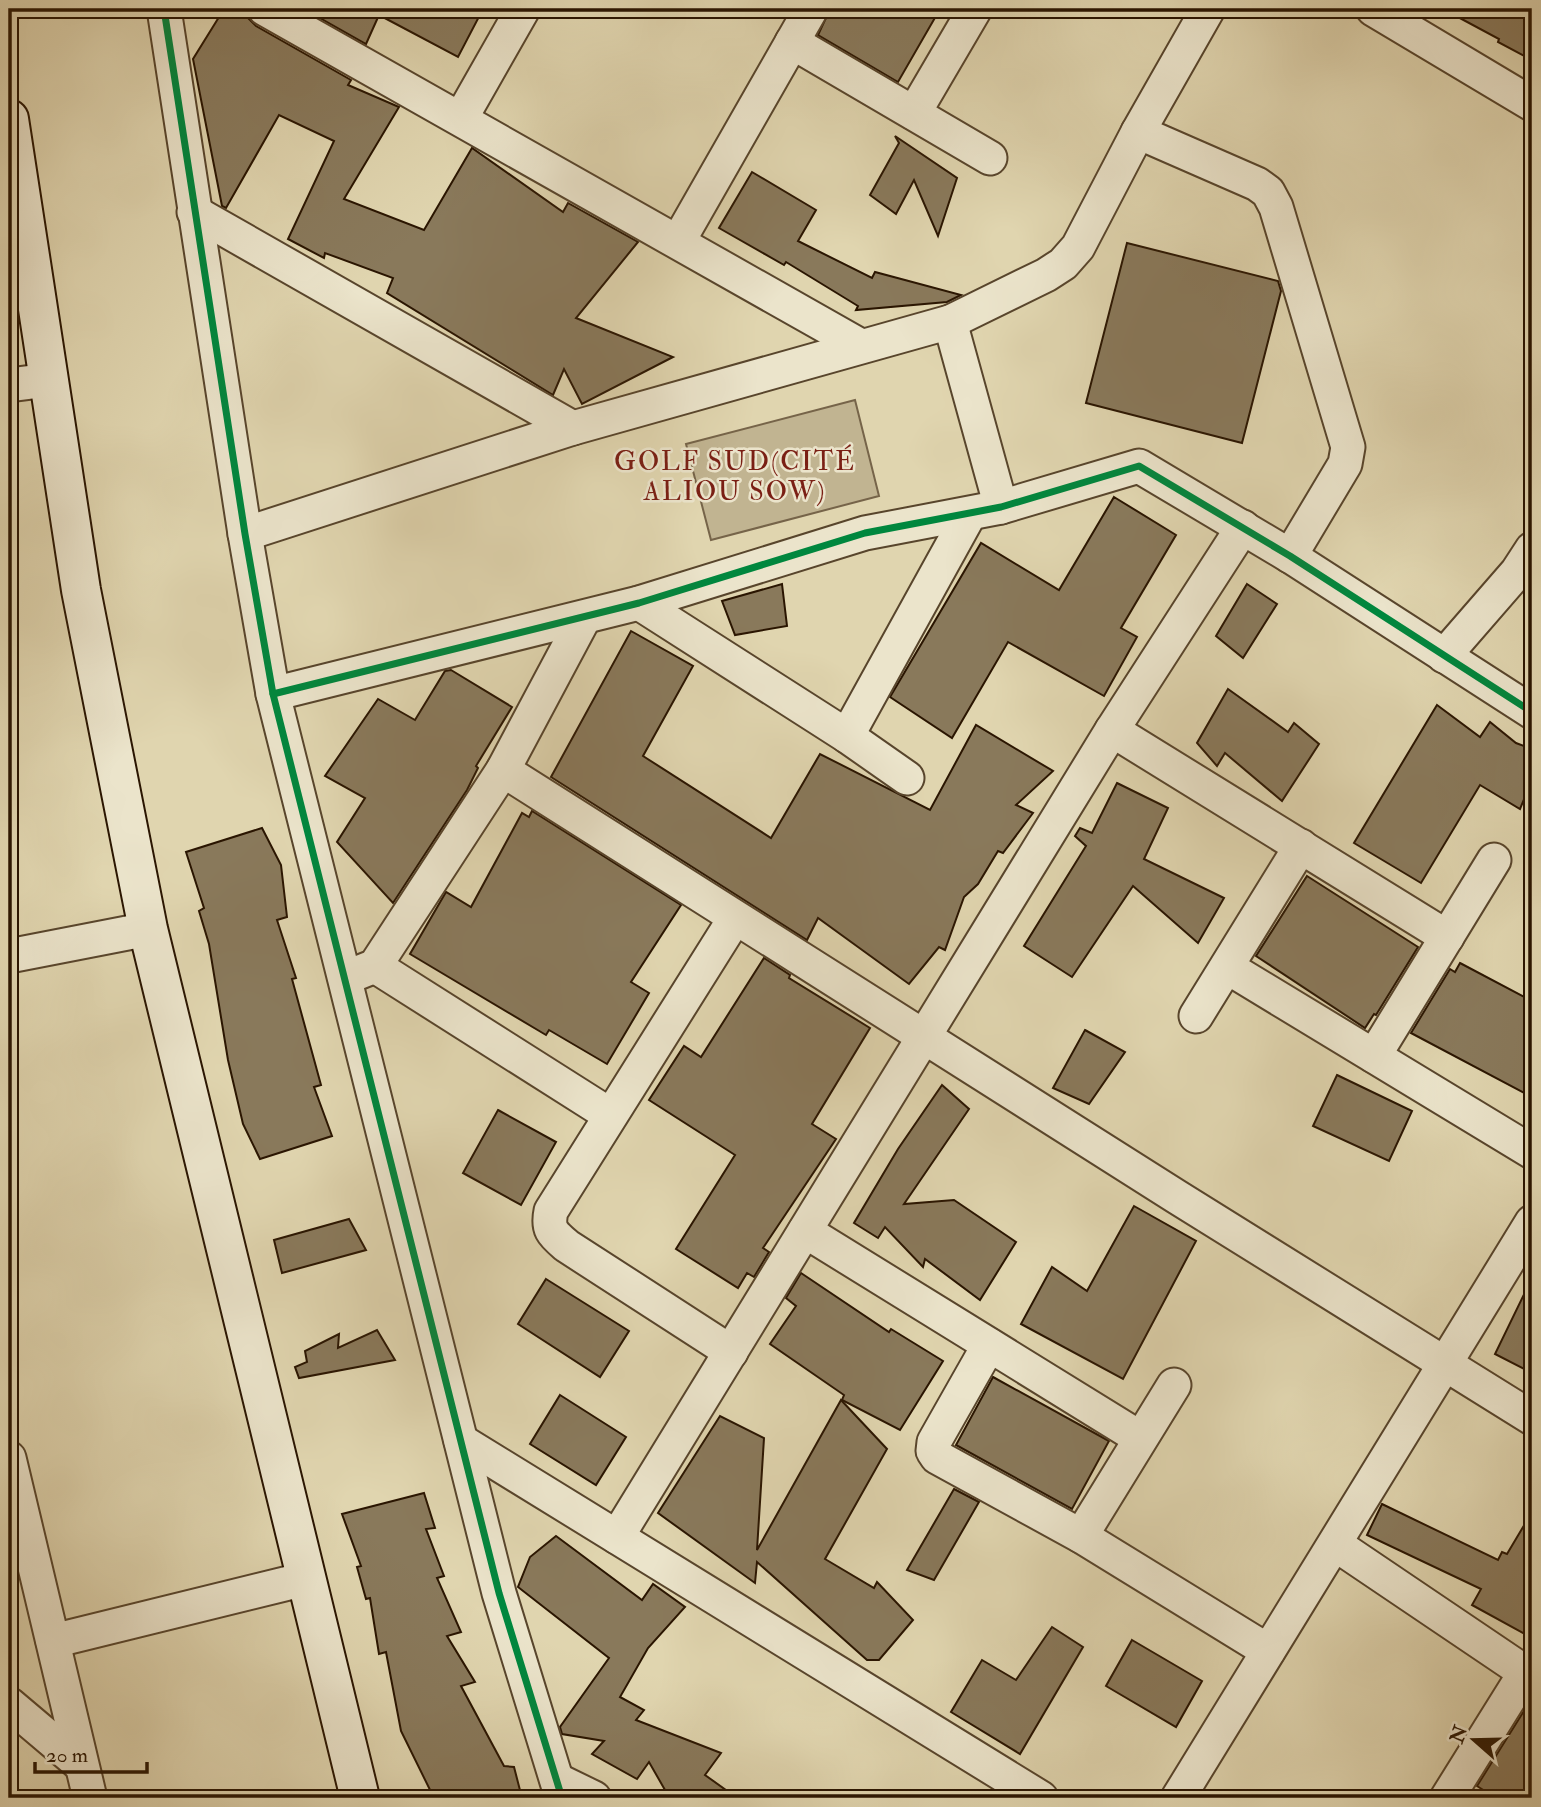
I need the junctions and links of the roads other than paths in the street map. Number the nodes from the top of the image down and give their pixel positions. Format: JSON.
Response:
{"nodes":[{"id":1,"x":164,"y":9,"type":"edge"},
{"id":2,"x":265,"y":9,"type":"edge"},
{"id":3,"x":523,"y":9,"type":"edge"},
{"id":4,"x":811,"y":9,"type":"edge"},
{"id":5,"x":975,"y":9,"type":"edge"},
{"id":6,"x":1208,"y":9,"type":"edge"},
{"id":7,"x":1373,"y":9,"type":"edge"},
{"id":8,"x":792,"y":42,"type":"junction"},
{"id":9,"x":1532,"y":104,"type":"edge"},
{"id":10,"x":914,"y":113,"type":"junction"},
{"id":11,"x":461,"y":118,"type":"junction"},
{"id":12,"x":9,"y":119,"type":"edge"},
{"id":13,"x":1138,"y":132,"type":"junction"},
{"id":14,"x":990,"y":158,"type":"dead end"},
{"id":15,"x":16,"y":210,"type":"edge"},
{"id":16,"x":194,"y":212,"type":"junction"},
{"id":17,"x":679,"y":240,"type":"junction"},
{"id":18,"x":950,"y":322,"type":"junction"},
{"id":19,"x":861,"y":346,"type":"junction"},
{"id":20,"x":48,"y":380,"type":"junction"},
{"id":21,"x":9,"y":384,"type":"edge"},
{"id":22,"x":573,"y":428,"type":"junction"},
{"id":23,"x":1001,"y":507,"type":"junction"},
{"id":24,"x":969,"y":515,"type":"junction"},
{"id":25,"x":1243,"y":527,"type":"junction"},
{"id":26,"x":245,"y":534,"type":"junction"},
{"id":27,"x":1532,"y":549,"type":"edge"},
{"id":28,"x":1290,"y":556,"type":"junction"},
{"id":29,"x":639,"y":603,"type":"junction"},
{"id":30,"x":584,"y":618,"type":"junction"},
{"id":31,"x":1444,"y":656,"type":"junction"},
{"id":32,"x":273,"y":694,"type":"junction"},
{"id":33,"x":1532,"y":712,"type":"edge"},
{"id":34,"x":1112,"y":730,"type":"junction"},
{"id":35,"x":847,"y":736,"type":"junction"},
{"id":36,"x":503,"y":770,"type":"junction"},
{"id":37,"x":907,"y":778,"type":"dead end"},
{"id":38,"x":1301,"y":846,"type":"junction"},
{"id":39,"x":1494,"y":860,"type":"dead end"},
{"id":40,"x":735,"y":918,"type":"junction"},
{"id":41,"x":148,"y":929,"type":"junction"},
{"id":42,"x":1447,"y":937,"type":"junction"},
{"id":43,"x":9,"y":956,"type":"edge"},
{"id":44,"x":1227,"y":967,"type":"junction"},
{"id":45,"x":360,"y":972,"type":"junction"},
{"id":46,"x":1196,"y":1016,"type":"dead end"},
{"id":47,"x":925,"y":1035,"type":"junction"},
{"id":48,"x":1374,"y":1056,"type":"junction"},
{"id":49,"x":610,"y":1115,"type":"junction"},
{"id":50,"x":1532,"y":1152,"type":"edge"},
{"id":51,"x":1532,"y":1222,"type":"edge"},
{"id":52,"x":805,"y":1231,"type":"junction"},
{"id":53,"x":989,"y":1345,"type":"junction"},
{"id":54,"x":731,"y":1352,"type":"junction"},
{"id":55,"x":1444,"y":1365,"type":"junction"},
{"id":56,"x":1174,"y":1385,"type":"dead end"},
{"id":57,"x":1532,"y":1419,"type":"edge"},
{"id":58,"x":1140,"y":1438,"type":"junction"},
{"id":59,"x":461,"y":1441,"type":"junction"},
{"id":60,"x":9,"y":1458,"type":"edge"},
{"id":61,"x":1081,"y":1536,"type":"junction"},
{"id":62,"x":617,"y":1537,"type":"junction"},
{"id":63,"x":1335,"y":1544,"type":"junction"},
{"id":64,"x":305,"y":1579,"type":"junction"},
{"id":65,"x":53,"y":1641,"type":"junction"},
{"id":66,"x":1268,"y":1651,"type":"junction"},
{"id":67,"x":1528,"y":1675,"type":"edge"},
{"id":68,"x":9,"y":1704,"type":"edge"},
{"id":69,"x":80,"y":1764,"type":"junction"},
{"id":70,"x":559,"y":1789,"type":"edge"},
{"id":71,"x":90,"y":1798,"type":"edge"},
{"id":72,"x":360,"y":1798,"type":"edge"},
{"id":73,"x":594,"y":1798,"type":"edge"},
{"id":74,"x":1041,"y":1798,"type":"edge"},
{"id":75,"x":1178,"y":1798,"type":"edge"},
{"id":76,"x":1448,"y":1798,"type":"edge"}],
"edges":[{"from":1,"to":16,"type":"street"},
{"from":2,"to":11,"type":"street"},
{"from":3,"to":11,"type":"street"},
{"from":4,"to":8,"type":"street"},
{"from":5,"to":10,"type":"street"},
{"from":6,"to":13,"type":"street"},
{"from":7,"to":9,"type":"street"},
{"from":8,"to":10,"type":"street"},
{"from":8,"to":17,"type":"street"},
{"from":10,"to":14,"type":"street"},
{"from":11,"to":17,"type":"street"},
{"from":12,"to":15,"type":"main road"},
{"from":13,"to":18,"type":"street"},
{"from":13,"to":28,"type":"street"},
{"from":15,"to":20,"type":"main road"},
{"from":16,"to":22,"type":"street"},
{"from":16,"to":26,"type":"street"},
{"from":17,"to":19,"type":"street"},
{"from":18,"to":19,"type":"street"},
{"from":18,"to":23,"type":"street"},
{"from":19,"to":22,"type":"street"},
{"from":20,"to":21,"type":"street"},
{"from":20,"to":41,"type":"main road"},
{"from":22,"to":26,"type":"street"},
{"from":23,"to":24,"type":"street"},
{"from":23,"to":25,"type":"street"},
{"from":24,"to":29,"type":"street"},
{"from":24,"to":35,"type":"street"},
{"from":25,"to":28,"type":"street"},
{"from":25,"to":34,"type":"street"},
{"from":26,"to":32,"type":"street"},
{"from":27,"to":31,"type":"street"},
{"from":28,"to":31,"type":"street"},
{"from":29,"to":30,"type":"street"},
{"from":29,"to":35,"type":"street"},
{"from":30,"to":32,"type":"street"},
{"from":30,"to":36,"type":"street"},
{"from":31,"to":33,"type":"street"},
{"from":32,"to":45,"type":"street"},
{"from":34,"to":38,"type":"street"},
{"from":34,"to":47,"type":"street"},
{"from":35,"to":37,"type":"street"},
{"from":36,"to":40,"type":"street"},
{"from":36,"to":45,"type":"street"},
{"from":38,"to":42,"type":"street"},
{"from":38,"to":44,"type":"street"},
{"from":39,"to":42,"type":"street"},
{"from":40,"to":47,"type":"street"},
{"from":40,"to":49,"type":"street"},
{"from":41,"to":43,"type":"street"},
{"from":41,"to":64,"type":"main road"},
{"from":42,"to":48,"type":"street"},
{"from":44,"to":46,"type":"street"},
{"from":44,"to":48,"type":"street"},
{"from":45,"to":49,"type":"street"},
{"from":45,"to":59,"type":"street"},
{"from":47,"to":52,"type":"street"},
{"from":47,"to":55,"type":"street"},
{"from":48,"to":50,"type":"street"},
{"from":49,"to":54,"type":"street"},
{"from":51,"to":55,"type":"street"},
{"from":52,"to":53,"type":"street"},
{"from":52,"to":54,"type":"street"},
{"from":53,"to":58,"type":"street"},
{"from":53,"to":61,"type":"street"},
{"from":54,"to":62,"type":"street"},
{"from":55,"to":57,"type":"street"},
{"from":55,"to":63,"type":"street"},
{"from":56,"to":58,"type":"street"},
{"from":58,"to":61,"type":"street"},
{"from":59,"to":62,"type":"street"},
{"from":59,"to":70,"type":"street"},
{"from":60,"to":65,"type":"street"},
{"from":61,"to":66,"type":"street"},
{"from":62,"to":74,"type":"street"},
{"from":63,"to":66,"type":"street"},
{"from":63,"to":67,"type":"street"},
{"from":64,"to":65,"type":"street"},
{"from":64,"to":72,"type":"main road"},
{"from":65,"to":69,"type":"street"},
{"from":66,"to":75,"type":"street"},
{"from":67,"to":76,"type":"street"},
{"from":68,"to":69,"type":"street"},
{"from":69,"to":71,"type":"street"},
{"from":70,"to":73,"type":"street"}]}
